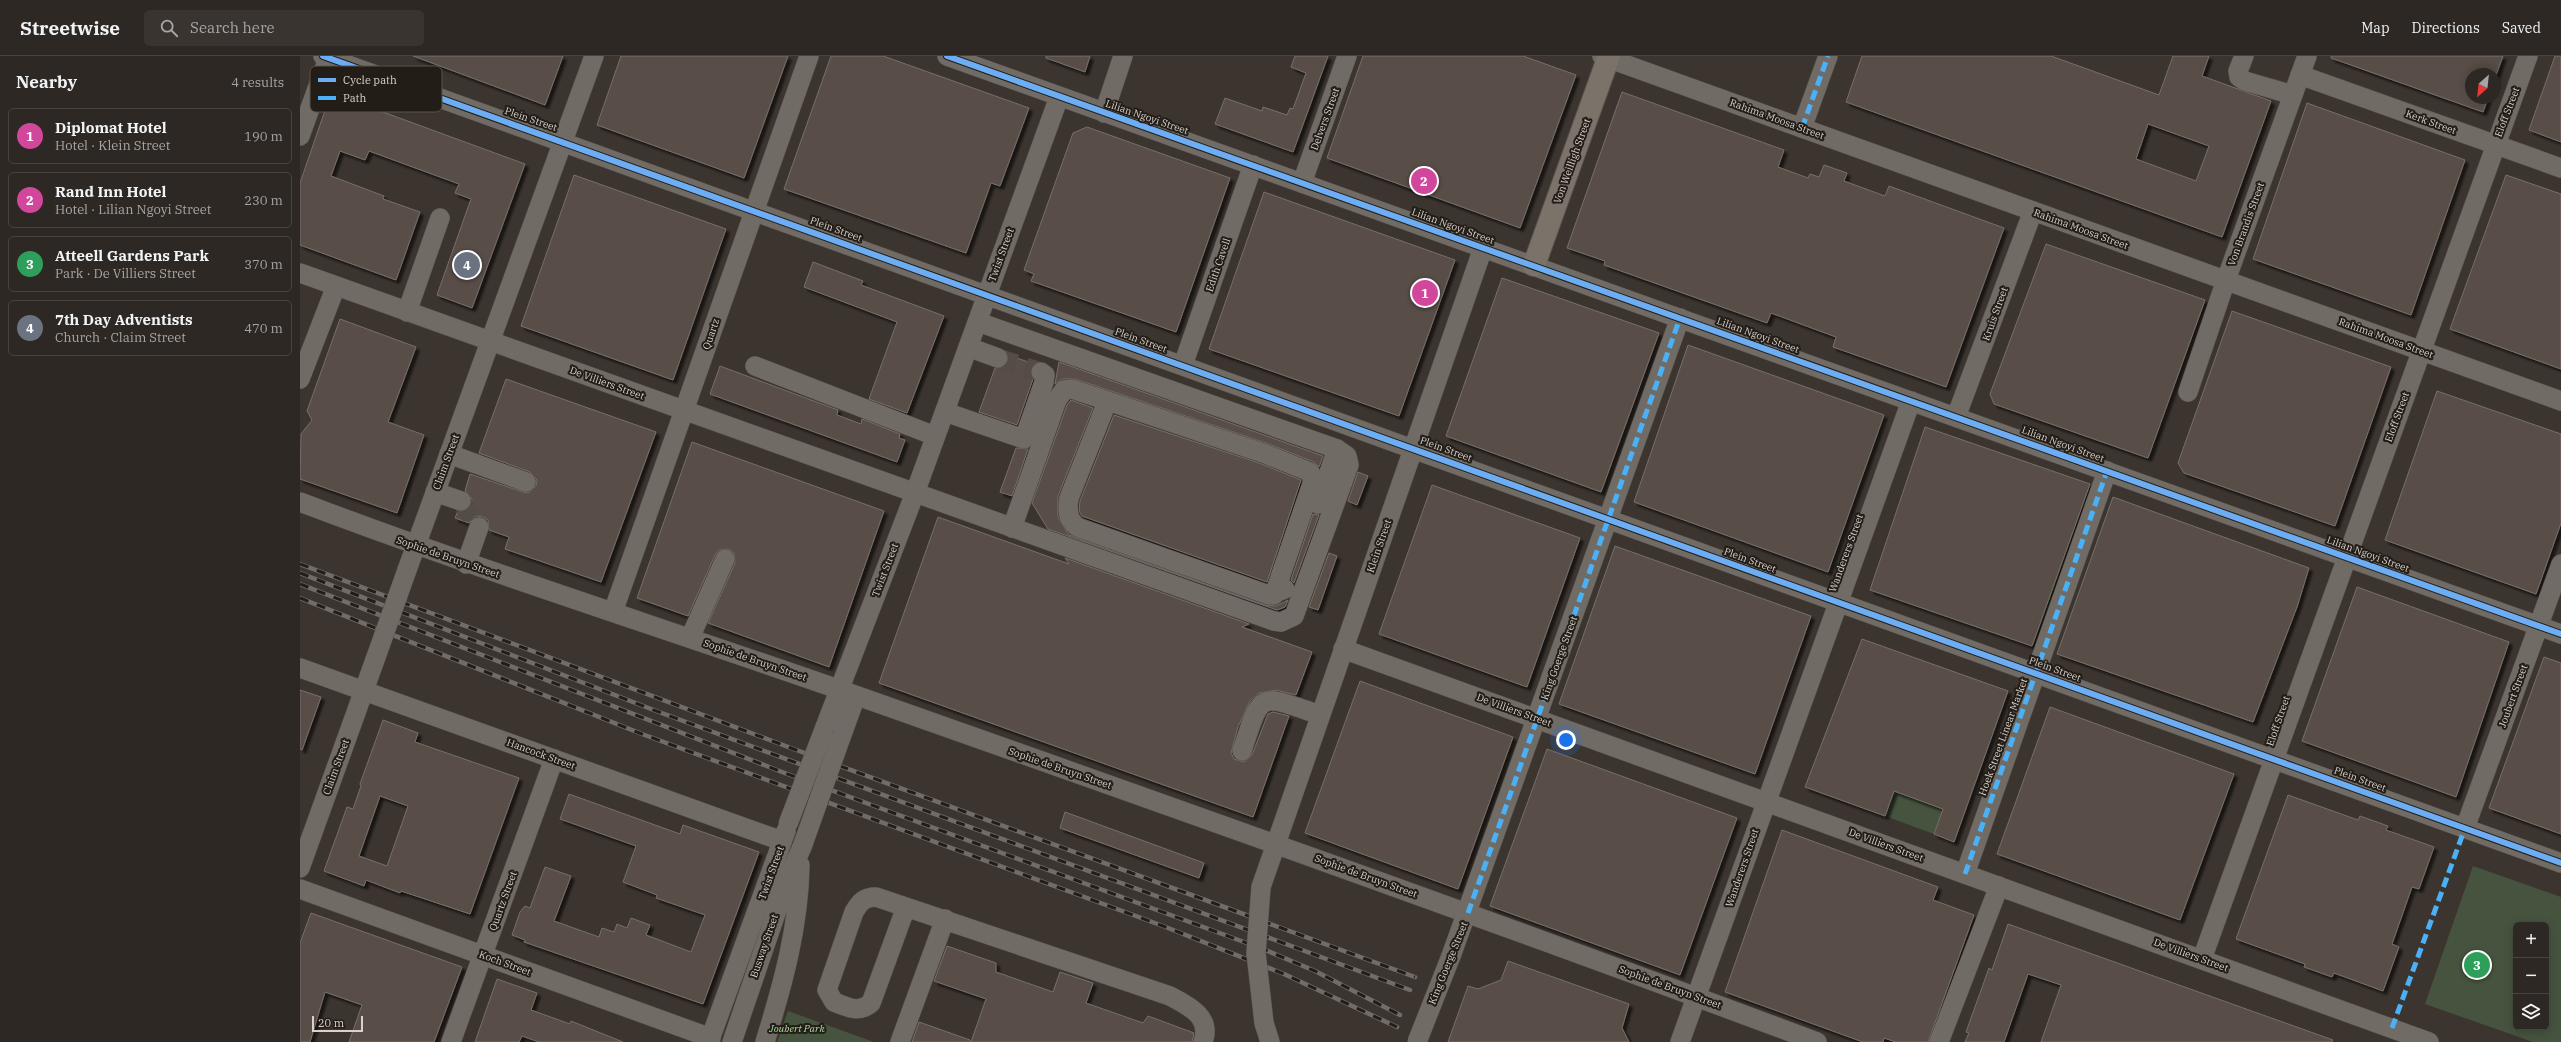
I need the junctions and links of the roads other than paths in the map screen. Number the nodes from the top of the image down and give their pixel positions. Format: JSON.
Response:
{"nodes":[{"id":1,"x":594,"y":56,"type":"edge"},
{"id":2,"x":809,"y":56,"type":"edge"},
{"id":3,"x":947,"y":56,"type":"edge"},
{"id":4,"x":1123,"y":56,"type":"edge"},
{"id":5,"x":1347,"y":56,"type":"edge"},
{"id":6,"x":1828,"y":56,"type":"edge"},
{"id":7,"x":2244,"y":56,"type":"edge"},
{"id":8,"x":2307,"y":56,"type":"edge"},
{"id":9,"x":2528,"y":56,"type":"edge"},
{"id":10,"x":327,"y":57,"type":"edge"},
{"id":11,"x":1606,"y":57,"type":"edge"},
{"id":12,"x":352,"y":66,"type":"edge"},
{"id":13,"x":2300,"y":74,"type":"junction"},
{"id":14,"x":2293,"y":95,"type":"junction"},
{"id":15,"x":1059,"y":97,"type":"junction"},
{"id":16,"x":442,"y":98,"type":"edge"},
{"id":17,"x":310,"y":107,"type":"edge"},
{"id":18,"x":1104,"y":113,"type":"junction"},
{"id":19,"x":1802,"y":128,"type":"junction"},
{"id":20,"x":300,"y":136,"type":"edge"},
{"id":21,"x":563,"y":141,"type":"junction"},
{"id":22,"x":2494,"y":144,"type":"junction"},
{"id":23,"x":1253,"y":165,"type":"junction"},
{"id":24,"x":2561,"y":168,"type":"edge"},
{"id":25,"x":1302,"y":183,"type":"junction"},
{"id":26,"x":755,"y":210,"type":"junction"},
{"id":27,"x":2033,"y":211,"type":"junction"},
{"id":28,"x":440,"y":218,"type":"dead end"},
{"id":29,"x":1483,"y":248,"type":"junction"},
{"id":30,"x":1534,"y":265,"type":"junction"},
{"id":31,"x":300,"y":273,"type":"edge"},
{"id":32,"x":2226,"y":280,"type":"junction"},
{"id":33,"x":336,"y":286,"type":"junction"},
{"id":34,"x":986,"y":295,"type":"junction"},
{"id":35,"x":407,"y":312,"type":"junction"},
{"id":36,"x":1680,"y":318,"type":"junction"},
{"id":37,"x":978,"y":322,"type":"junction"},
{"id":38,"x":490,"y":342,"type":"junction"},
{"id":39,"x":968,"y":347,"type":"junction"},
{"id":40,"x":2421,"y":350,"type":"junction"},
{"id":41,"x":998,"y":358,"type":"tunnel mouth"},
{"id":42,"x":1183,"y":365,"type":"junction"},
{"id":43,"x":754,"y":366,"type":"dead end"},
{"id":44,"x":1041,"y":372,"type":"dead end"},
{"id":45,"x":300,"y":379,"type":"edge"},
{"id":46,"x":2188,"y":392,"type":"dead end"},
{"id":47,"x":1911,"y":401,"type":"junction"},
{"id":48,"x":2561,"y":401,"type":"edge"},
{"id":49,"x":1107,"y":402,"type":"junction"},
{"id":50,"x":684,"y":411,"type":"junction"},
{"id":51,"x":944,"y":412,"type":"junction"},
{"id":52,"x":1956,"y":417,"type":"junction"},
{"id":53,"x":935,"y":436,"type":"junction"},
{"id":54,"x":1414,"y":448,"type":"junction"},
{"id":55,"x":1337,"y":449,"type":"junction"},
{"id":56,"x":449,"y":454,"type":"junction"},
{"id":57,"x":2107,"y":471,"type":"junction"},
{"id":58,"x":526,"y":482,"type":"dead end"},
{"id":59,"x":435,"y":492,"type":"junction"},
{"id":60,"x":915,"y":493,"type":"junction"},
{"id":61,"x":461,"y":501,"type":"tunnel mouth"},
{"id":62,"x":300,"y":502,"type":"edge"},
{"id":63,"x":1608,"y":519,"type":"junction"},
{"id":64,"x":479,"y":527,"type":"dead end"},
{"id":65,"x":1012,"y":528,"type":"junction"},
{"id":66,"x":416,"y":546,"type":"junction"},
{"id":67,"x":2346,"y":557,"type":"junction"},
{"id":68,"x":725,"y":559,"type":"dead end"},
{"id":69,"x":466,"y":564,"type":"junction"},
{"id":70,"x":2561,"y":564,"type":"edge"},
{"id":71,"x":1274,"y":595,"type":"junction"},
{"id":72,"x":1839,"y":602,"type":"junction"},
{"id":73,"x":613,"y":612,"type":"junction"},
{"id":74,"x":2538,"y":626,"type":"junction"},
{"id":75,"x":2561,"y":634,"type":"edge"},
{"id":76,"x":690,"y":638,"type":"junction"},
{"id":77,"x":1343,"y":649,"type":"junction"},
{"id":78,"x":300,"y":668,"type":"edge"},
{"id":79,"x":2036,"y":673,"type":"junction"},
{"id":80,"x":364,"y":690,"type":"junction"},
{"id":81,"x":848,"y":693,"type":"junction"},
{"id":82,"x":1320,"y":715,"type":"junction"},
{"id":83,"x":1537,"y":719,"type":"junction"},
{"id":84,"x":1242,"y":751,"type":"dead end"},
{"id":85,"x":554,"y":759,"type":"junction"},
{"id":86,"x":2275,"y":759,"type":"junction"},
{"id":87,"x":1766,"y":801,"type":"junction"},
{"id":88,"x":2465,"y":828,"type":"junction"},
{"id":89,"x":782,"y":841,"type":"junction"},
{"id":90,"x":1275,"y":844,"type":"junction"},
{"id":91,"x":801,"y":849,"type":"junction"},
{"id":92,"x":2561,"y":863,"type":"edge"},
{"id":93,"x":300,"y":868,"type":"edge"},
{"id":94,"x":1965,"y":874,"type":"junction"},
{"id":95,"x":1999,"y":886,"type":"junction"},
{"id":96,"x":300,"y":889,"type":"edge"},
{"id":97,"x":906,"y":907,"type":"junction"},
{"id":98,"x":1468,"y":912,"type":"junction"},
{"id":99,"x":945,"y":920,"type":"junction"},
{"id":100,"x":483,"y":955,"type":"junction"},
{"id":101,"x":2202,"y":959,"type":"junction"},
{"id":102,"x":1697,"y":997,"type":"junction"},
{"id":103,"x":2389,"y":1035,"type":"edge"},
{"id":104,"x":710,"y":1040,"type":"edge"},
{"id":105,"x":1681,"y":1041,"type":"edge"},
{"id":106,"x":451,"y":1042,"type":"edge"},
{"id":107,"x":732,"y":1042,"type":"edge"},
{"id":108,"x":766,"y":1042,"type":"edge"},
{"id":109,"x":900,"y":1042,"type":"edge"},
{"id":110,"x":1203,"y":1042,"type":"edge"},
{"id":111,"x":1270,"y":1042,"type":"edge"},
{"id":112,"x":1417,"y":1042,"type":"edge"},
{"id":113,"x":1817,"y":1042,"type":"edge"},
{"id":114,"x":1939,"y":1042,"type":"edge"},
{"id":115,"x":2429,"y":1042,"type":"edge"}],
"edges":[{"from":1,"to":21,"type":"street","name":"Claim Street"},
{"from":2,"to":26,"type":"street","name":"Quartz"},
{"from":3,"to":15,"type":"street","name":"Lilian Ngoyi Street"},
{"from":4,"to":18,"type":"street"},
{"from":5,"to":25,"type":"street","name":"Delvers Street"},
{"from":6,"to":19,"type":"street"},
{"from":7,"to":14,"type":"street"},
{"from":8,"to":13,"type":"street","name":"Von Brandis Street"},
{"from":9,"to":22,"type":"street","name":"Eloff Street"},
{"from":10,"to":12,"type":"street","name":"Plein Street"},
{"from":11,"to":19,"type":"street","name":"Rahima Moosa Street"},
{"from":11,"to":30,"type":"main road","name":"Von Weilligh Street"},
{"from":13,"to":14,"type":"street","name":"Von Brandis Street"},
{"from":13,"to":22,"type":"street","name":"Kerk Street"},
{"from":14,"to":32,"type":"street","name":"Von Brandis Street"},
{"from":15,"to":18,"type":"street","name":"Lilian Ngoyi Street"},
{"from":15,"to":34,"type":"street","name":"Twist Street"},
{"from":16,"to":21,"type":"street","name":"Plein Street"},
{"from":17,"to":20,"type":"street"},
{"from":18,"to":23,"type":"street","name":"Lilian Ngoyi Street"},
{"from":19,"to":27,"type":"street","name":"Rahima Moosa Street"},
{"from":21,"to":26,"type":"street","name":"Plein Street"},
{"from":21,"to":38,"type":"street","name":"Claim Street"},
{"from":22,"to":24,"type":"street","name":"Kerk Street"},
{"from":22,"to":40,"type":"street","name":"Eloff Street"},
{"from":23,"to":25,"type":"street","name":"Lilian Ngoyi Street"},
{"from":23,"to":42,"type":"street","name":"Edith Cavell"},
{"from":25,"to":29,"type":"street","name":"Lilian Ngoyi Street"},
{"from":26,"to":34,"type":"street","name":"Plein Street"},
{"from":26,"to":50,"type":"street","name":"Quartz"},
{"from":27,"to":32,"type":"street","name":"Rahima Moosa Street"},
{"from":27,"to":52,"type":"street","name":"Kruis Street"},
{"from":28,"to":35,"type":"street"},
{"from":29,"to":30,"type":"street","name":"Lilian Ngoyi Street"},
{"from":29,"to":54,"type":"street","name":"Klein Street"},
{"from":30,"to":36,"type":"street","name":"Lilian Ngoyi Street"},
{"from":31,"to":33,"type":"street","name":"De Villiers Street"},
{"from":32,"to":40,"type":"street","name":"Rahima Moosa Street"},
{"from":32,"to":46,"type":"street","name":"Von Brandis Street"},
{"from":33,"to":35,"type":"street","name":"De Villiers Street"},
{"from":33,"to":45,"type":"street"},
{"from":34,"to":37,"type":"street","name":"Twist Street"},
{"from":34,"to":42,"type":"street","name":"Plein Street"},
{"from":35,"to":38,"type":"street","name":"De Villiers Street"},
{"from":36,"to":47,"type":"street","name":"Lilian Ngoyi Street"},
{"from":36,"to":63,"type":"street","name":"King Goerge Street"},
{"from":37,"to":39,"type":"street","name":"Twist Street"},
{"from":37,"to":55,"type":"street"},
{"from":38,"to":50,"type":"street","name":"De Villiers Street"},
{"from":38,"to":56,"type":"street","name":"Claim Street"},
{"from":39,"to":41,"type":"street"},
{"from":39,"to":51,"type":"street","name":"Twist Street"},
{"from":40,"to":48,"type":"street","name":"Rahima Moosa Street"},
{"from":40,"to":67,"type":"street","name":"Eloff Street"},
{"from":42,"to":54,"type":"street","name":"Plein Street"},
{"from":43,"to":53,"type":"street"},
{"from":44,"to":51,"type":"street"},
{"from":47,"to":52,"type":"street","name":"Lilian Ngoyi Street"},
{"from":47,"to":72,"type":"street","name":"Wanderers Street"},
{"from":49,"to":65,"type":"street"},
{"from":49,"to":71,"type":"street"},
{"from":49,"to":71,"type":"street"},
{"from":50,"to":60,"type":"street","name":"De Villiers Street"},
{"from":50,"to":73,"type":"street","name":"Quartz"},
{"from":51,"to":53,"type":"street","name":"Twist Street"},
{"from":52,"to":57,"type":"street","name":"Lilian Ngoyi Street"},
{"from":53,"to":60,"type":"street","name":"Twist Street"},
{"from":54,"to":63,"type":"street","name":"Plein Street"},
{"from":54,"to":77,"type":"street","name":"Klein Street"},
{"from":55,"to":65,"type":"street","name":"De Villiers Street"},
{"from":55,"to":71,"type":"street"},
{"from":56,"to":58,"type":"street"},
{"from":56,"to":59,"type":"street","name":"Claim Street"},
{"from":57,"to":67,"type":"street","name":"Lilian Ngoyi Street"},
{"from":57,"to":79,"type":"street","name":"Hoek Street Linear Market"},
{"from":59,"to":61,"type":"street"},
{"from":59,"to":66,"type":"street","name":"Claim Street"},
{"from":60,"to":65,"type":"street","name":"De Villiers Street"},
{"from":60,"to":81,"type":"street","name":"Twist Street"},
{"from":62,"to":66,"type":"street","name":"Sophie de Bruyn Street"},
{"from":63,"to":72,"type":"street","name":"Plein Street"},
{"from":63,"to":83,"type":"street","name":"King Goerge Street"},
{"from":64,"to":69,"type":"street"},
{"from":66,"to":69,"type":"street","name":"Sophie de Bruyn Street"},
{"from":66,"to":80,"type":"street","name":"Claim Street","bridge":true},
{"from":67,"to":74,"type":"street","name":"Lilian Ngoyi Street"},
{"from":67,"to":86,"type":"street","name":"Eloff Street"},
{"from":68,"to":76,"type":"street"},
{"from":69,"to":73,"type":"street","name":"Sophie de Bruyn Street"},
{"from":70,"to":74,"type":"street","name":"Joubert Street"},
{"from":72,"to":79,"type":"street","name":"Plein Street"},
{"from":72,"to":87,"type":"street","name":"Wanderers Street"},
{"from":73,"to":76,"type":"street","name":"Sophie de Bruyn Street"},
{"from":74,"to":75,"type":"street","name":"Lilian Ngoyi Street"},
{"from":74,"to":88,"type":"street","name":"Joubert Street"},
{"from":76,"to":81,"type":"street","name":"Sophie de Bruyn Street"},
{"from":77,"to":82,"type":"street","name":"Klein Street"},
{"from":77,"to":83,"type":"street","name":"De Villiers Street"},
{"from":78,"to":80,"type":"street","name":"Hancock Street"},
{"from":79,"to":86,"type":"street","name":"Plein Street"},
{"from":79,"to":94,"type":"street","name":"Hoek Street Linear Market"},
{"from":80,"to":85,"type":"street","name":"Hancock Street"},
{"from":80,"to":93,"type":"street","name":"Claim Street"},
{"from":81,"to":89,"type":"street","name":"Twist Street","bridge":true},
{"from":81,"to":90,"type":"street","name":"Sophie de Bruyn Street"},
{"from":81,"to":91,"type":"street","name":"Busway Street","bridge":true},
{"from":82,"to":84,"type":"street"},
{"from":82,"to":90,"type":"street","name":"Klein Street"},
{"from":83,"to":87,"type":"street","name":"De Villiers Street"},
{"from":83,"to":98,"type":"street","name":"King Goerge Street"},
{"from":85,"to":89,"type":"street","name":"Hancock Street"},
{"from":85,"to":100,"type":"street","name":"Quartz Street"},
{"from":86,"to":88,"type":"street","name":"Plein Street"},
{"from":86,"to":101,"type":"street","name":"Eloff Street"},
{"from":87,"to":94,"type":"street","name":"De Villiers Street"},
{"from":87,"to":102,"type":"street","name":"Wanderers Street"},
{"from":88,"to":92,"type":"street","name":"Plein Street"},
{"from":89,"to":104,"type":"street","name":"Twist Street"},
{"from":90,"to":98,"type":"street","name":"Sophie de Bruyn Street"},
{"from":90,"to":111,"type":"street","name":"Klein Street","bridge":true},
{"from":91,"to":107,"type":"street","name":"Busway Street"},
{"from":91,"to":108,"type":"street","name":"Busway Street"},
{"from":94,"to":95,"type":"street","name":"De Villiers Street"},
{"from":95,"to":101,"type":"street","name":"De Villiers Street"},
{"from":95,"to":114,"type":"street"},
{"from":96,"to":100,"type":"street","name":"Koch Street"},
{"from":97,"to":97,"type":"street"},
{"from":97,"to":99,"type":"street"},
{"from":98,"to":102,"type":"street","name":"Sophie de Bruyn Street"},
{"from":98,"to":112,"type":"street","name":"King Goerge Street","bridge":true},
{"from":99,"to":109,"type":"street"},
{"from":99,"to":110,"type":"street"},
{"from":100,"to":104,"type":"street","name":"Koch Street"},
{"from":100,"to":106,"type":"street","name":"Quartz Street"},
{"from":101,"to":103,"type":"street","name":"De Villiers Street"},
{"from":102,"to":105,"type":"street","name":"Wanderers Street"},
{"from":102,"to":113,"type":"street","name":"Sophie de Bruyn Street"},
{"from":103,"to":115,"type":"street","name":"De Villiers Street"}]}
